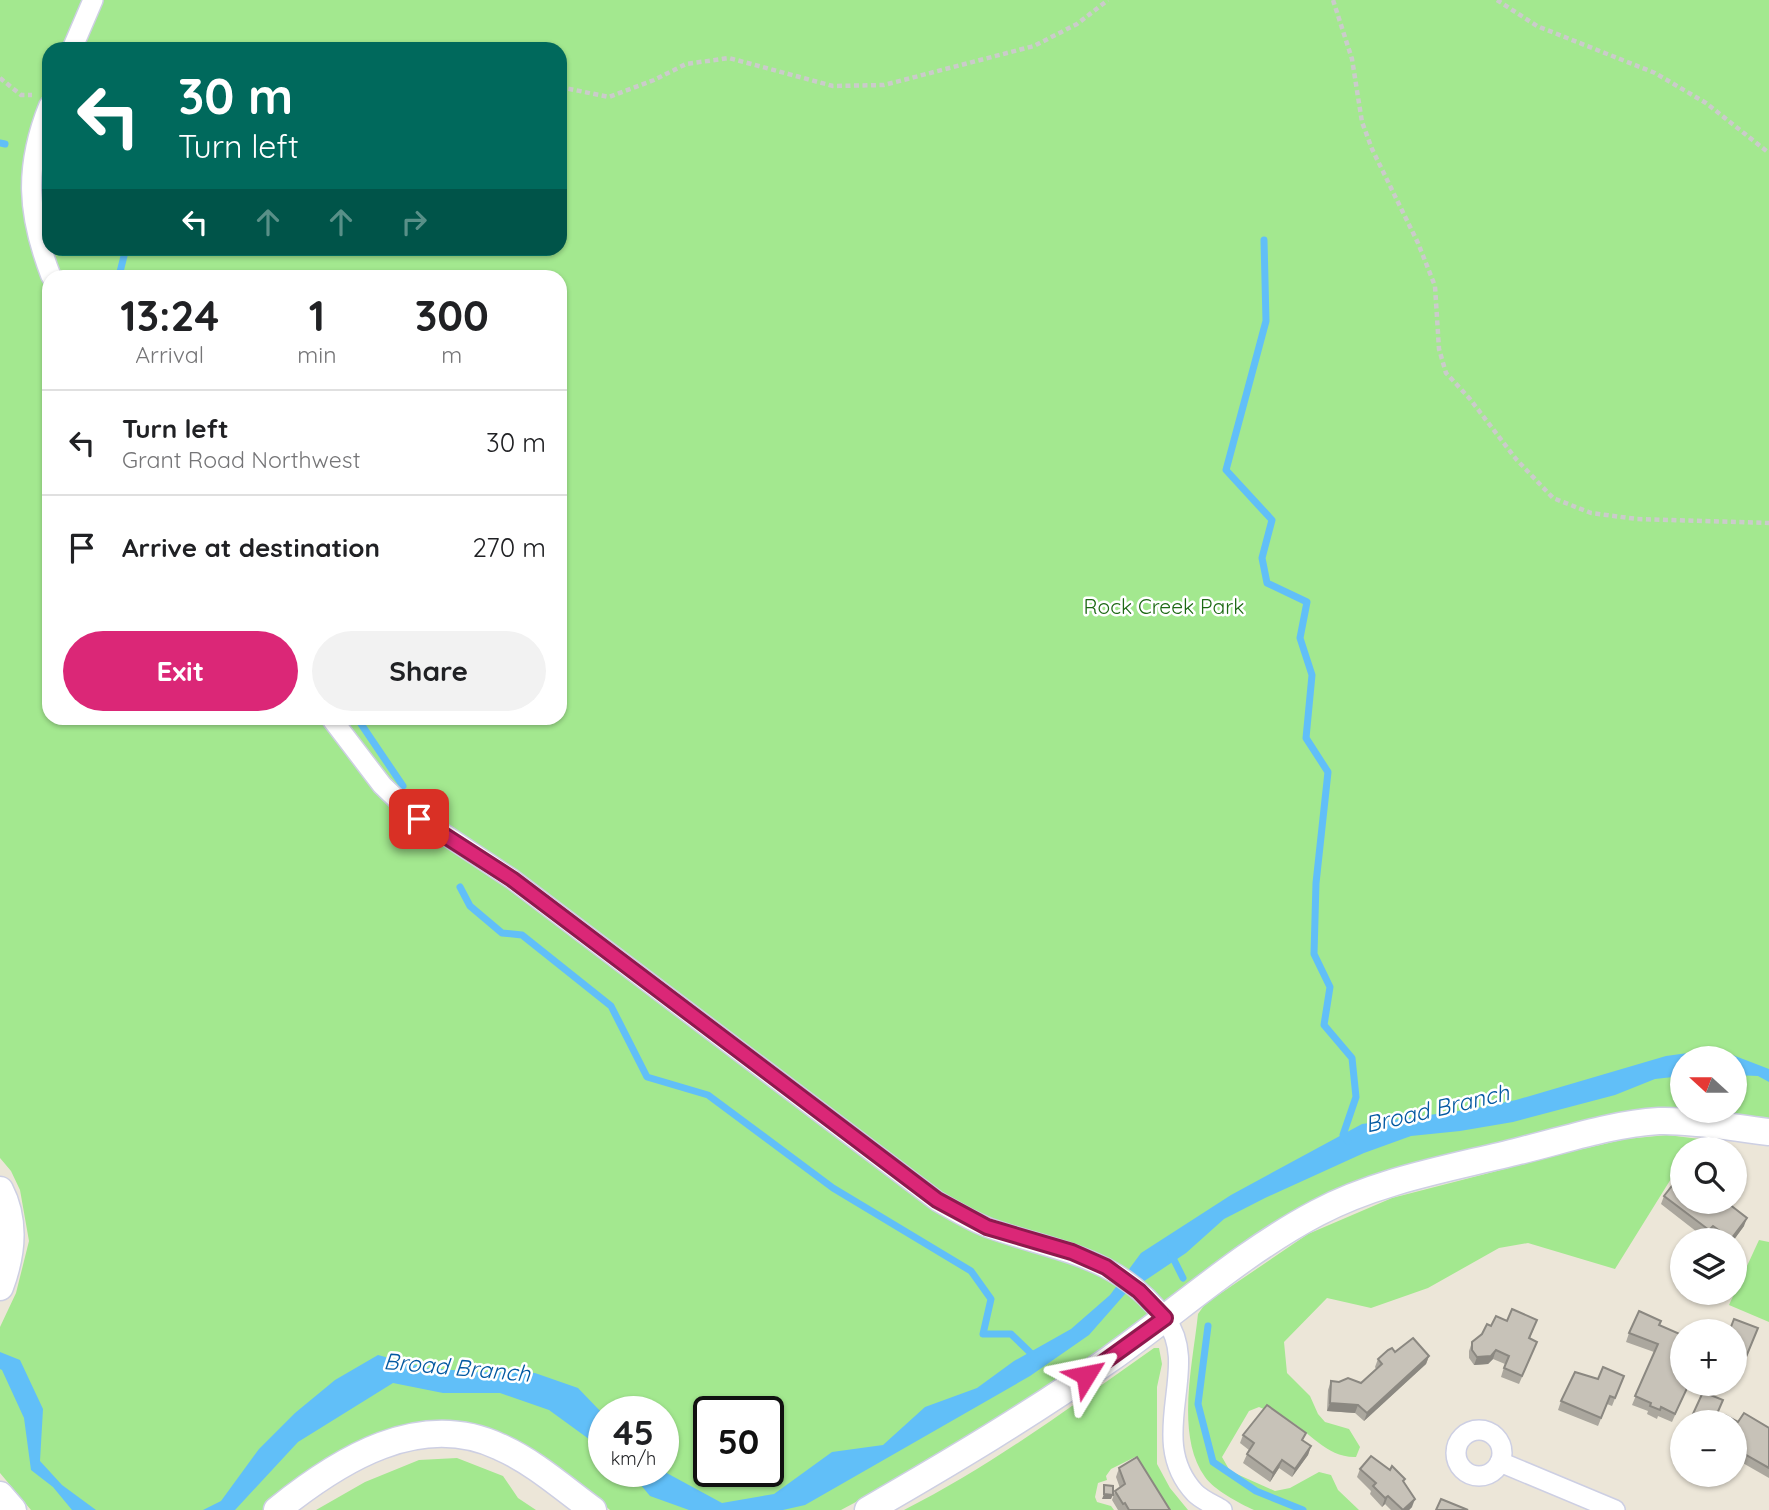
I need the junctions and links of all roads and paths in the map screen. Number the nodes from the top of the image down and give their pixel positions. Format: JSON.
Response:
{"nodes":[{"id":1,"x":93,"y":0,"type":"edge"},
{"id":2,"x":1108,"y":0,"type":"edge"},
{"id":3,"x":1333,"y":0,"type":"edge"},
{"id":4,"x":1497,"y":0,"type":"edge"},
{"id":5,"x":75,"y":42,"type":"edge"},
{"id":6,"x":0,"y":78,"type":"edge"},
{"id":7,"x":567,"y":88,"type":"edge"},
{"id":8,"x":42,"y":100,"type":"edge"},
{"id":9,"x":42,"y":110,"type":"edge"},
{"id":10,"x":1769,"y":153,"type":"edge"},
{"id":11,"x":42,"y":246,"type":"edge"},
{"id":12,"x":1769,"y":523,"type":"edge"},
{"id":13,"x":336,"y":725,"type":"edge"},
{"id":14,"x":1769,"y":1132,"type":"edge"},
{"id":15,"x":0,"y":1190,"type":"edge"},
{"id":16,"x":0,"y":1287,"type":"edge"},
{"id":17,"x":1165,"y":1318,"type":"junction"},
{"id":18,"x":1500,"y":1462,"type":"dead end"},
{"id":19,"x":0,"y":1495,"type":"edge"},
{"id":20,"x":13,"y":1510,"type":"edge"},
{"id":21,"x":277,"y":1510,"type":"edge"},
{"id":22,"x":593,"y":1510,"type":"edge"},
{"id":23,"x":868,"y":1510,"type":"edge"},
{"id":24,"x":1222,"y":1510,"type":"edge"},
{"id":25,"x":1615,"y":1510,"type":"edge"}],
"edges":[{"from":1,"to":5,"type":"street"},
{"from":2,"to":7,"type":"path"},
{"from":3,"to":12,"type":"path"},
{"from":4,"to":10,"type":"path"},
{"from":6,"to":8,"type":"path"},
{"from":9,"to":11,"type":"street"},
{"from":13,"to":17,"type":"street"},
{"from":14,"to":17,"type":"main road"},
{"from":15,"to":16,"type":"main road"},
{"from":17,"to":23,"type":"main road"},
{"from":17,"to":24,"type":"street"},
{"from":18,"to":25,"type":"street"},
{"from":19,"to":20,"type":"main road"},
{"from":21,"to":22,"type":"main road"}]}
